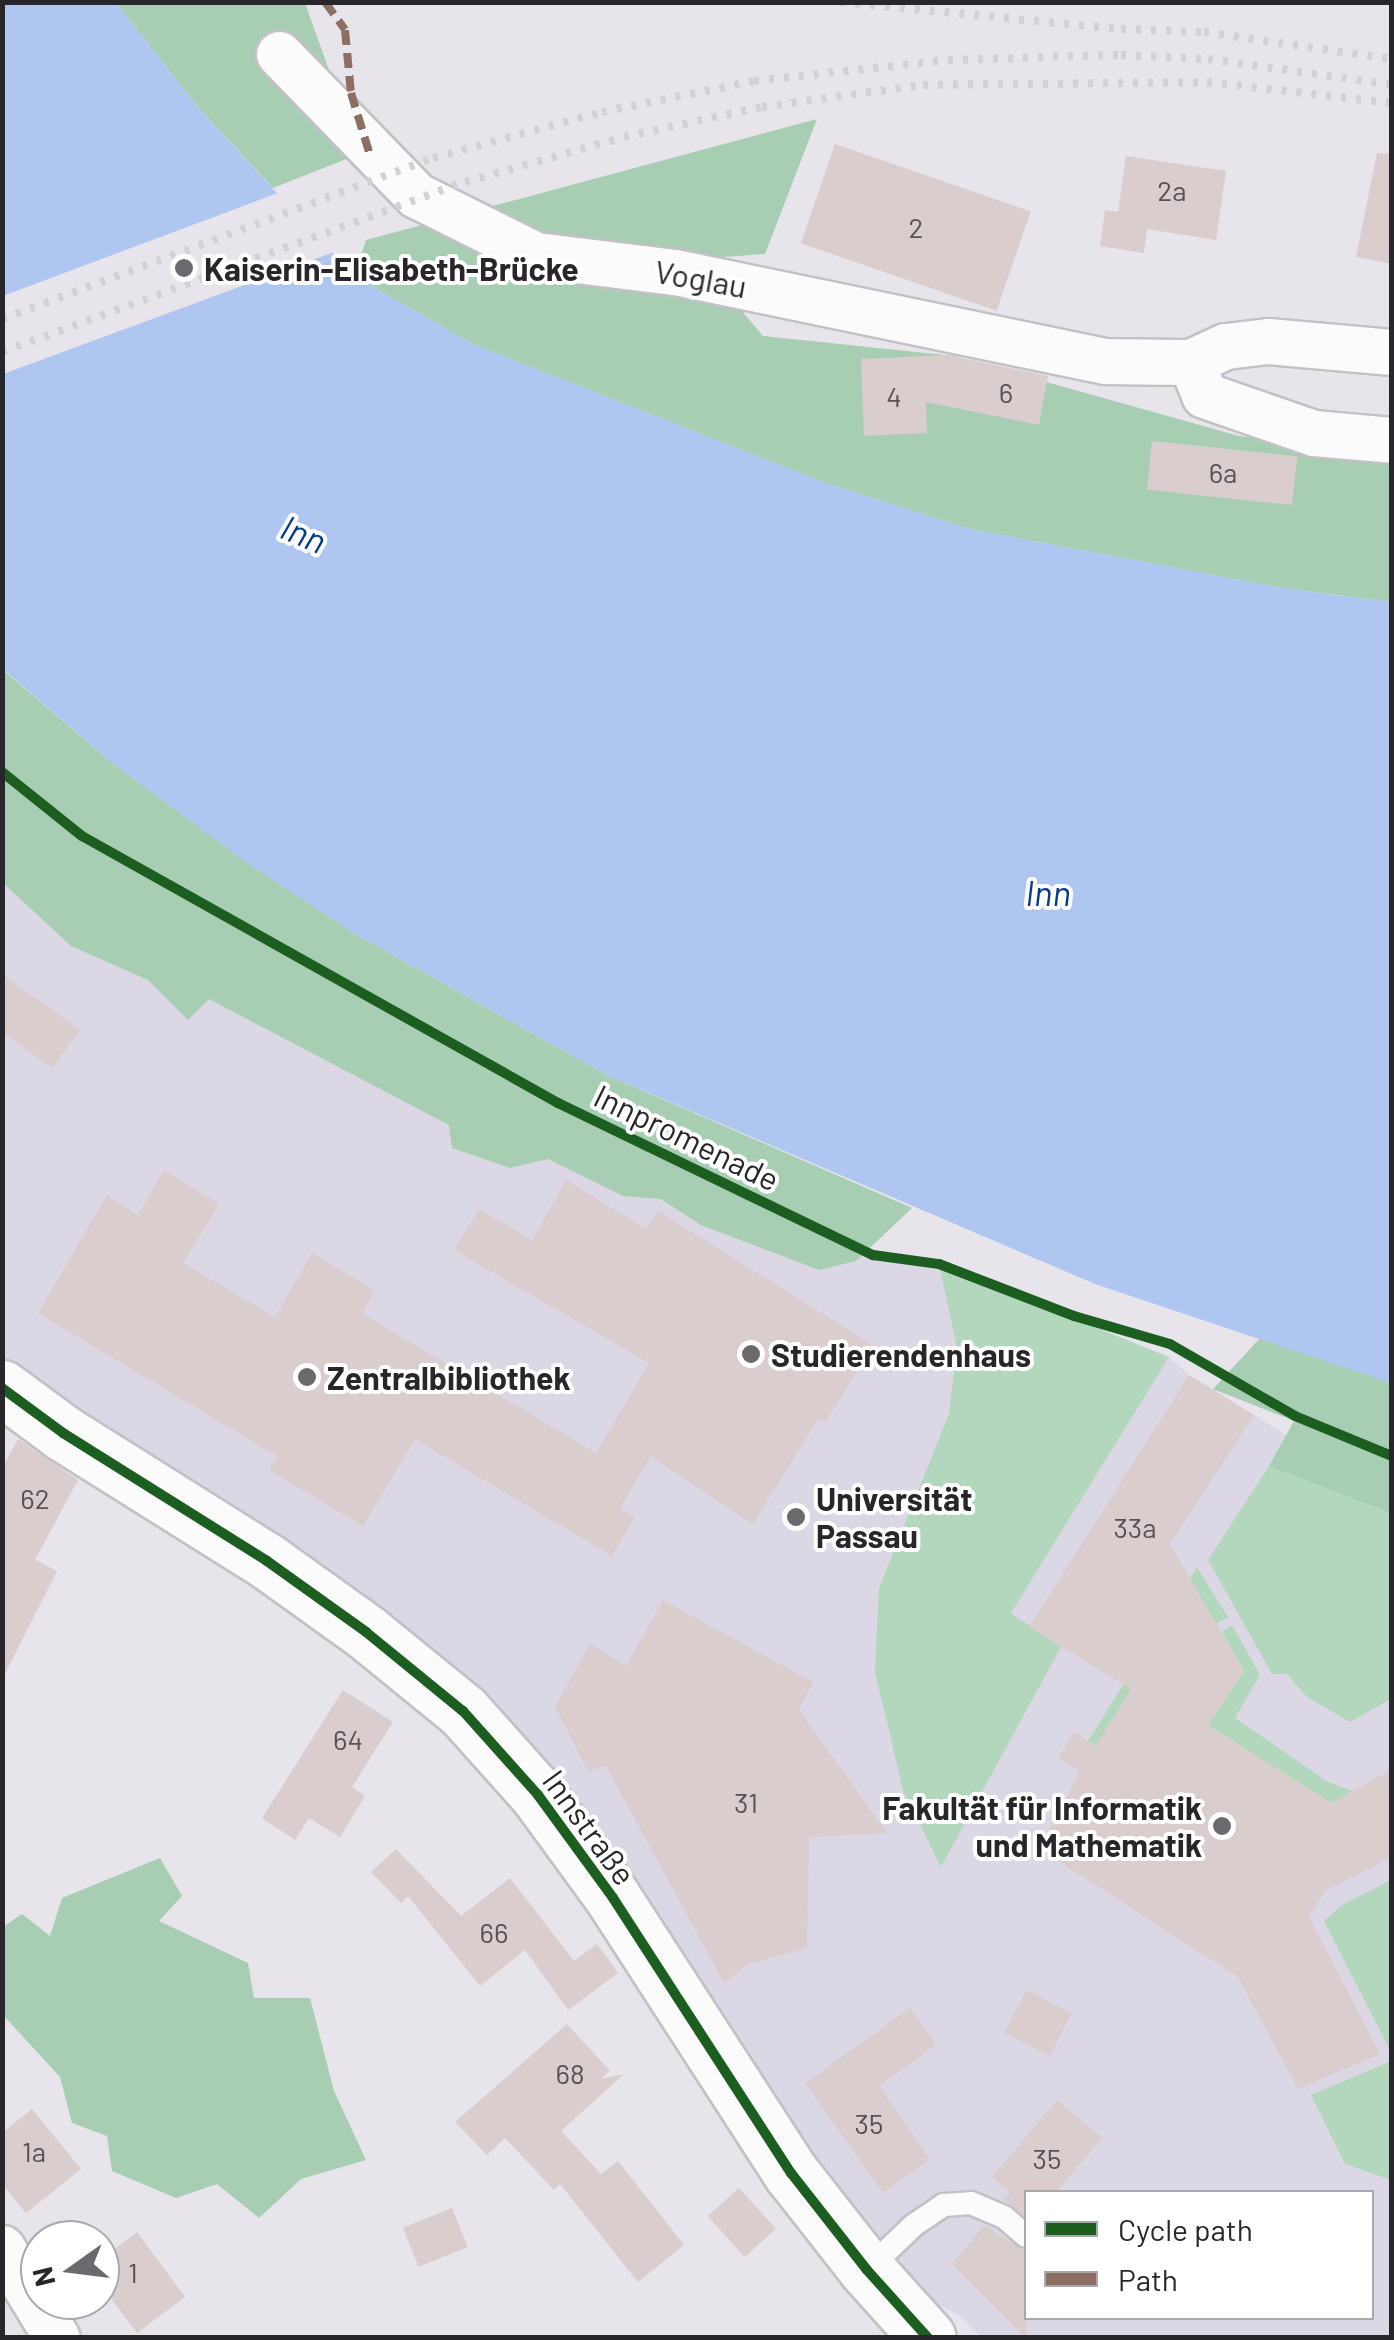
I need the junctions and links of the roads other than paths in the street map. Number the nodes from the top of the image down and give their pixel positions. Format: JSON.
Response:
{"nodes":[{"id":1,"x":279,"y":54,"type":"dead end"},
{"id":2,"x":1392,"y":352,"type":"edge"},
{"id":3,"x":1191,"y":362,"type":"junction"},
{"id":4,"x":1392,"y":440,"type":"edge"},
{"id":5,"x":2,"y":1388,"type":"edge"},
{"id":6,"x":1024,"y":2234,"type":"edge"},
{"id":7,"x":2,"y":2248,"type":"edge"},
{"id":8,"x":867,"y":2270,"type":"junction"},
{"id":9,"x":57,"y":2338,"type":"edge"},
{"id":10,"x":928,"y":2338,"type":"edge"}],
"edges":[{"from":1,"to":3,"type":"street","name":"Voglau"},
{"from":2,"to":3,"type":"street","name":"Voglau"},
{"from":3,"to":4,"type":"street"},
{"from":5,"to":8,"type":"street","name":"Innstraße"},
{"from":6,"to":8,"type":"lane"},
{"from":7,"to":9,"type":"street"},
{"from":8,"to":10,"type":"street","name":"Innstraße"}]}
